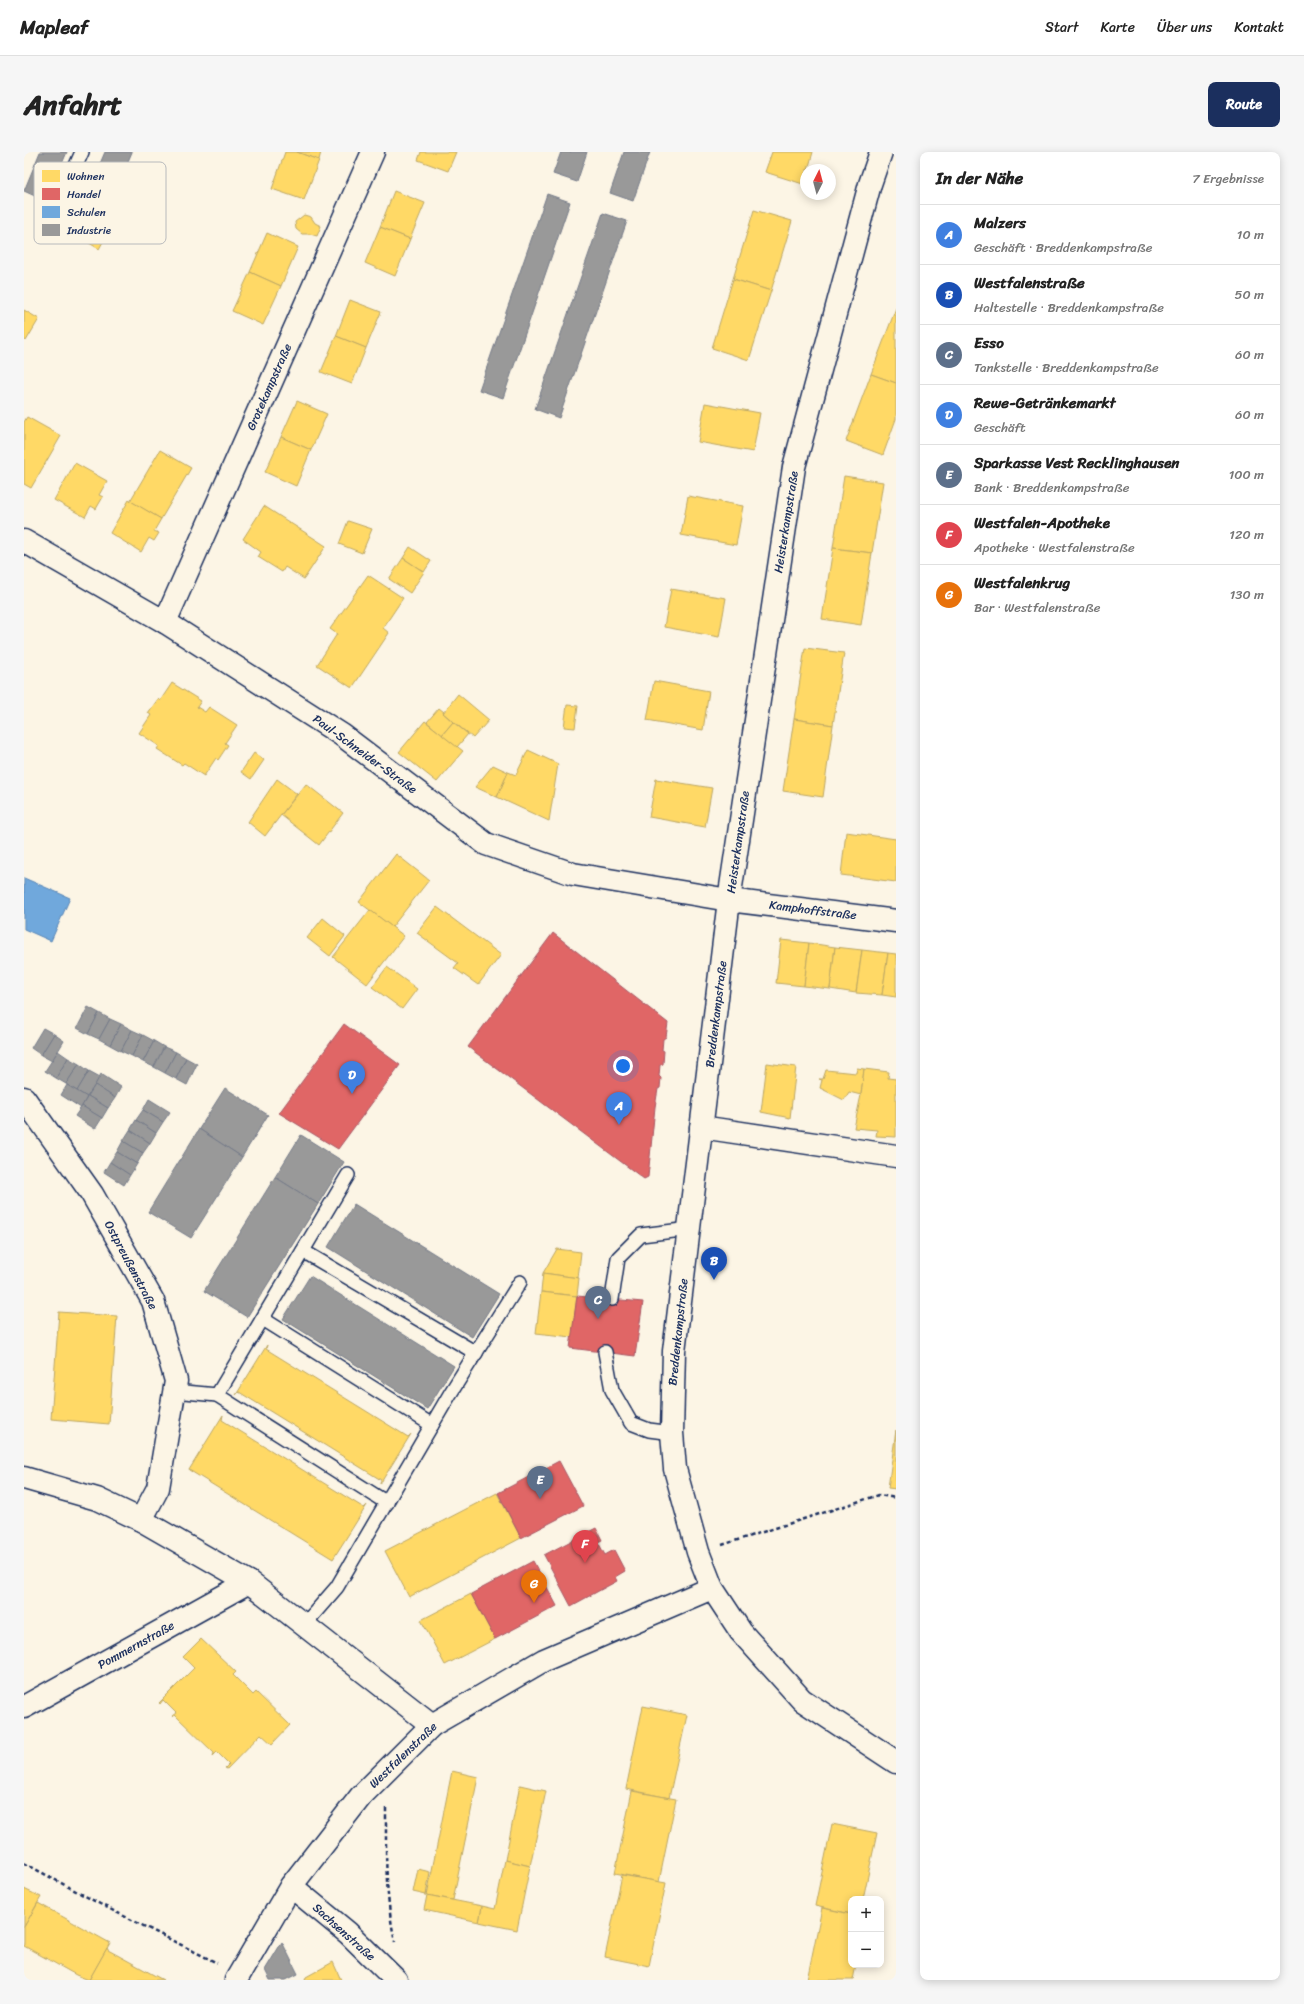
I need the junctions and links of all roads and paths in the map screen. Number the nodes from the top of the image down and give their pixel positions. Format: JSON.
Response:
{"nodes":[{"id":1,"x":82,"y":152,"type":"edge"},
{"id":2,"x":374,"y":152,"type":"edge"},
{"id":3,"x":881,"y":152,"type":"edge"},
{"id":4,"x":78,"y":162,"type":"edge"},
{"id":5,"x":24,"y":541,"type":"edge"},
{"id":6,"x":165,"y":622,"type":"junction"},
{"id":7,"x":729,"y":900,"type":"junction"},
{"id":8,"x":896,"y":921,"type":"edge"},
{"id":9,"x":24,"y":1098,"type":"edge"},
{"id":10,"x":701,"y":1127,"type":"junction"},
{"id":11,"x":896,"y":1156,"type":"edge"},
{"id":12,"x":348,"y":1176,"type":"dead end"},
{"id":13,"x":690,"y":1229,"type":"junction"},
{"id":14,"x":304,"y":1251,"type":"junction"},
{"id":15,"x":520,"y":1282,"type":"dead end"},
{"id":16,"x":612,"y":1299,"type":"dead end"},
{"id":17,"x":263,"y":1318,"type":"junction"},
{"id":18,"x":605,"y":1352,"type":"dead end"},
{"id":19,"x":476,"y":1353,"type":"junction"},
{"id":20,"x":174,"y":1392,"type":"junction"},
{"id":21,"x":217,"y":1396,"type":"junction"},
{"id":22,"x":432,"y":1425,"type":"junction"},
{"id":23,"x":672,"y":1433,"type":"junction"},
{"id":24,"x":24,"y":1478,"type":"edge"},
{"id":25,"x":896,"y":1498,"type":"edge"},
{"id":26,"x":386,"y":1503,"type":"junction"},
{"id":27,"x":141,"y":1520,"type":"junction"},
{"id":28,"x":698,"y":1552,"type":"junction"},
{"id":29,"x":249,"y":1582,"type":"junction"},
{"id":30,"x":712,"y":1588,"type":"junction"},
{"id":31,"x":304,"y":1624,"type":"junction"},
{"id":32,"x":24,"y":1707,"type":"edge"},
{"id":33,"x":432,"y":1725,"type":"junction"},
{"id":34,"x":896,"y":1762,"type":"edge"},
{"id":35,"x":378,"y":1779,"type":"junction"},
{"id":36,"x":24,"y":1863,"type":"edge"},
{"id":37,"x":291,"y":1886,"type":"junction"},
{"id":38,"x":396,"y":1946,"type":"dead end"},
{"id":39,"x":238,"y":1977,"type":"edge"},
{"id":40,"x":396,"y":1980,"type":"edge"}],
"edges":[{"from":1,"to":4,"type":"lane"},
{"from":2,"to":6,"type":"street","name":"Grotekampstraße"},
{"from":3,"to":7,"type":"street","name":"Heisterkampstraße"},
{"from":5,"to":6,"type":"street","name":"Paul-Schneider-Straße"},
{"from":6,"to":7,"type":"street","name":"Paul-Schneider-Straße"},
{"from":7,"to":8,"type":"street","name":"Kamphoffstraße"},
{"from":7,"to":10,"type":"street","name":"Breddenkampstraße"},
{"from":9,"to":20,"type":"street","name":"Ostpreußenstraße"},
{"from":10,"to":11,"type":"street"},
{"from":10,"to":13,"type":"street","name":"Breddenkampstraße"},
{"from":12,"to":14,"type":"lane"},
{"from":13,"to":16,"type":"lane"},
{"from":13,"to":23,"type":"street","name":"Breddenkampstraße"},
{"from":14,"to":17,"type":"lane"},
{"from":14,"to":19,"type":"lane"},
{"from":15,"to":19,"type":"lane"},
{"from":17,"to":21,"type":"lane"},
{"from":17,"to":22,"type":"lane"},
{"from":18,"to":23,"type":"lane"},
{"from":19,"to":22,"type":"lane"},
{"from":20,"to":21,"type":"lane"},
{"from":20,"to":27,"type":"street","name":"Ostpreußenstraße"},
{"from":21,"to":26,"type":"lane"},
{"from":22,"to":26,"type":"lane"},
{"from":23,"to":28,"type":"street","name":"Breddenkampstraße"},
{"from":24,"to":27,"type":"street"},
{"from":25,"to":28,"type":"path"},
{"from":26,"to":31,"type":"lane"},
{"from":27,"to":29,"type":"street"},
{"from":28,"to":30,"type":"street","name":"Breddenkampstraße"},
{"from":29,"to":31,"type":"street"},
{"from":29,"to":32,"type":"street","name":"Pommernstraße"},
{"from":30,"to":33,"type":"street","name":"Westfalenstraße"},
{"from":30,"to":34,"type":"street","name":"Breddenkampstraße"},
{"from":31,"to":33,"type":"street"},
{"from":33,"to":35,"type":"street","name":"Westfalenstraße"},
{"from":35,"to":37,"type":"street","name":"Westfalenstraße"},
{"from":35,"to":38,"type":"path"},
{"from":36,"to":39,"type":"path"},
{"from":37,"to":39,"type":"street","name":"Westfalenstraße"},
{"from":37,"to":40,"type":"street","name":"Sachsenstraße"}]}
